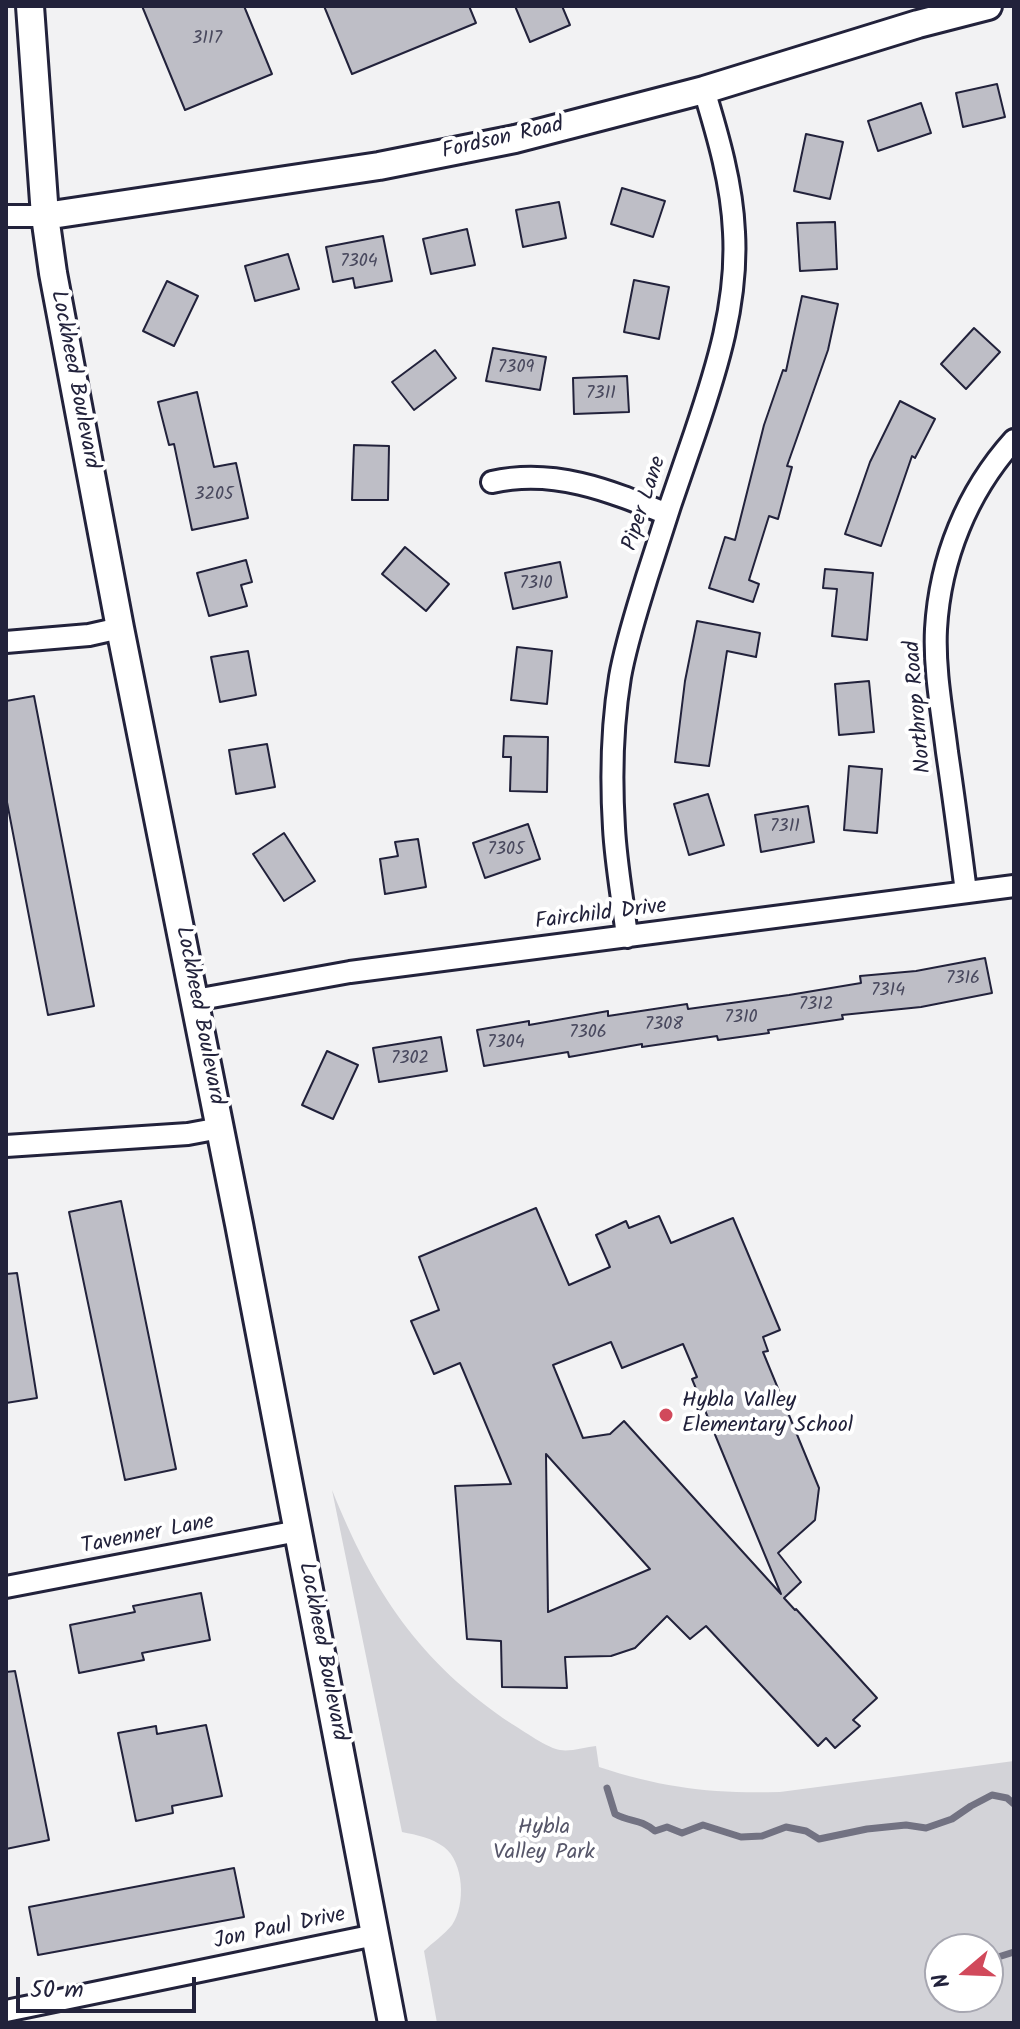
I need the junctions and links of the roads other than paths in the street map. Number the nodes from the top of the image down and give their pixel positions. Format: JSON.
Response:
{"nodes":[{"id":1,"x":30,"y":6,"type":"edge"},
{"id":2,"x":988,"y":6,"type":"edge"},
{"id":3,"x":704,"y":90,"type":"junction"},
{"id":4,"x":6,"y":216,"type":"edge"},
{"id":5,"x":45,"y":216,"type":"junction"},
{"id":6,"x":1014,"y":440,"type":"edge"},
{"id":7,"x":492,"y":482,"type":"dead end"},
{"id":8,"x":667,"y":514,"type":"junction"},
{"id":9,"x":120,"y":628,"type":"junction"},
{"id":10,"x":6,"y":642,"type":"edge"},
{"id":11,"x":1014,"y":886,"type":"edge"},
{"id":12,"x":966,"y":892,"type":"junction"},
{"id":13,"x":627,"y":937,"type":"junction"},
{"id":14,"x":195,"y":1000,"type":"junction"},
{"id":15,"x":220,"y":1128,"type":"junction"},
{"id":16,"x":6,"y":1146,"type":"edge"},
{"id":17,"x":298,"y":1531,"type":"junction"},
{"id":18,"x":6,"y":1587,"type":"edge"},
{"id":19,"x":375,"y":1935,"type":"junction"},
{"id":20,"x":6,"y":2011,"type":"edge"},
{"id":21,"x":392,"y":2023,"type":"edge"}],
"edges":[{"from":1,"to":5,"type":"street","name":"Lockheed Boulevard"},
{"from":2,"to":3,"type":"street","name":"Fordson Road"},
{"from":3,"to":5,"type":"street","name":"Fordson Road"},
{"from":3,"to":8,"type":"street","name":"Piper Lane"},
{"from":4,"to":5,"type":"street","name":"Fordson Road"},
{"from":5,"to":9,"type":"street","name":"Lockheed Boulevard"},
{"from":6,"to":12,"type":"street","name":"Northrop Road"},
{"from":7,"to":8,"type":"street"},
{"from":8,"to":13,"type":"street","name":"Piper Lane"},
{"from":9,"to":10,"type":"street"},
{"from":9,"to":14,"type":"street","name":"Lockheed Boulevard"},
{"from":11,"to":12,"type":"street","name":"Fairchild Drive"},
{"from":12,"to":13,"type":"street","name":"Fairchild Drive"},
{"from":13,"to":14,"type":"street","name":"Fairchild Drive"},
{"from":14,"to":15,"type":"street","name":"Lockheed Boulevard"},
{"from":15,"to":16,"type":"street"},
{"from":15,"to":17,"type":"street","name":"Lockheed Boulevard"},
{"from":17,"to":18,"type":"street","name":"Tavenner Lane"},
{"from":17,"to":19,"type":"street","name":"Lockheed Boulevard"},
{"from":19,"to":20,"type":"street","name":"Jon Paul Drive"},
{"from":19,"to":21,"type":"street","name":"Lockheed Boulevard"}]}
